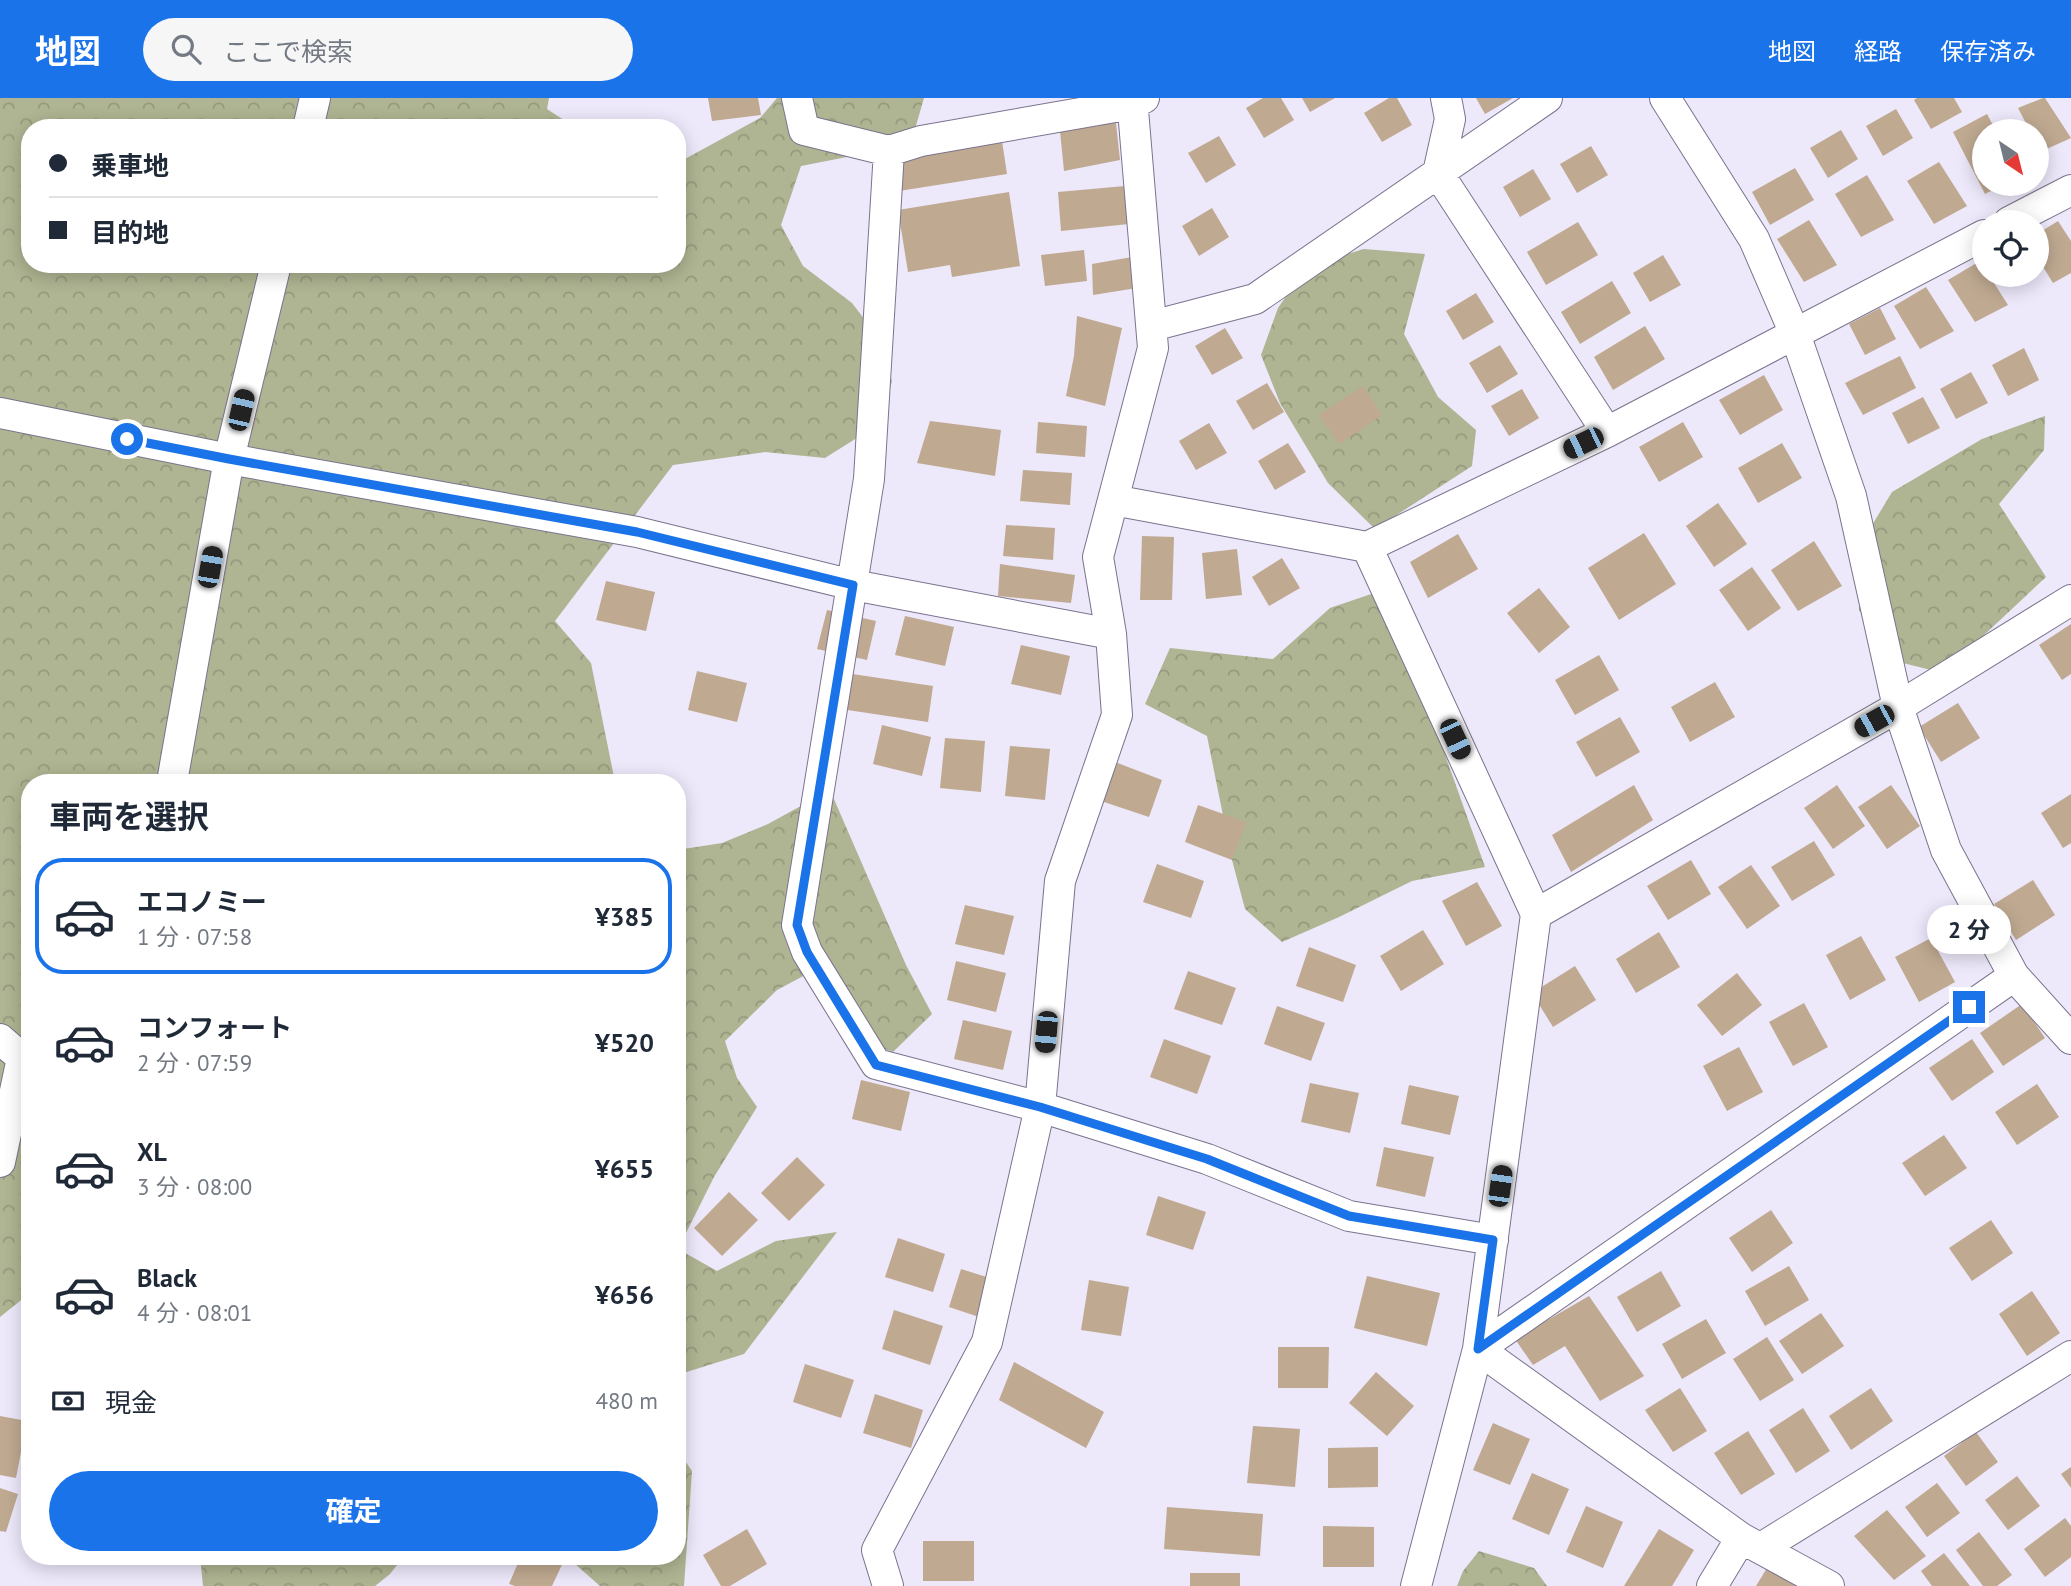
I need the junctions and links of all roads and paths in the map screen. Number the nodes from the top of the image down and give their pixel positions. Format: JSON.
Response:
{"nodes":[{"id":1,"x":315,"y":98,"type":"edge"},
{"id":2,"x":797,"y":98,"type":"edge"},
{"id":3,"x":1446,"y":98,"type":"edge"},
{"id":4,"x":1547,"y":98,"type":"edge"},
{"id":5,"x":1665,"y":98,"type":"edge"},
{"id":6,"x":1136,"y":100,"type":"edge"},
{"id":7,"x":310,"y":119,"type":"edge"},
{"id":8,"x":889,"y":151,"type":"junction"},
{"id":9,"x":1438,"y":173,"type":"junction"},
{"id":10,"x":2071,"y":190,"type":"edge"},
{"id":11,"x":2032,"y":210,"type":"edge"},
{"id":12,"x":1972,"y":241,"type":"edge"},
{"id":13,"x":274,"y":273,"type":"edge"},
{"id":14,"x":1152,"y":326,"type":"junction"},
{"id":15,"x":1796,"y":334,"type":"junction"},
{"id":16,"x":0,"y":413,"type":"edge"},
{"id":17,"x":1607,"y":432,"type":"junction"},
{"id":18,"x":229,"y":459,"type":"junction"},
{"id":19,"x":1113,"y":500,"type":"junction"},
{"id":20,"x":1367,"y":548,"type":"junction"},
{"id":21,"x":853,"y":585,"type":"junction"},
{"id":22,"x":2071,"y":600,"type":"edge"},
{"id":23,"x":1111,"y":634,"type":"junction"},
{"id":24,"x":1898,"y":707,"type":"junction"},
{"id":25,"x":173,"y":774,"type":"edge"},
{"id":26,"x":1536,"y":914,"type":"junction"},
{"id":27,"x":2014,"y":976,"type":"junction"},
{"id":28,"x":2071,"y":1039,"type":"edge"},
{"id":29,"x":17,"y":1050,"type":"edge"},
{"id":30,"x":1040,"y":1107,"type":"junction"},
{"id":31,"x":0,"y":1161,"type":"edge"},
{"id":32,"x":1493,"y":1240,"type":"junction"},
{"id":33,"x":1478,"y":1349,"type":"junction"},
{"id":34,"x":2071,"y":1356,"type":"edge"},
{"id":35,"x":1751,"y":1543,"type":"junction"},
{"id":36,"x":888,"y":1586,"type":"edge"},
{"id":37,"x":1416,"y":1586,"type":"edge"},
{"id":38,"x":1712,"y":1586,"type":"edge"},
{"id":39,"x":1829,"y":1586,"type":"edge"}],
"edges":[{"from":1,"to":7,"type":"street"},
{"from":2,"to":8,"type":"street"},
{"from":3,"to":9,"type":"street"},
{"from":4,"to":9,"type":"street"},
{"from":5,"to":15,"type":"street"},
{"from":6,"to":8,"type":"street"},
{"from":6,"to":14,"type":"street"},
{"from":8,"to":21,"type":"street"},
{"from":9,"to":14,"type":"street"},
{"from":9,"to":17,"type":"street"},
{"from":10,"to":11,"type":"street"},
{"from":12,"to":15,"type":"street"},
{"from":13,"to":18,"type":"street"},
{"from":14,"to":19,"type":"street"},
{"from":15,"to":17,"type":"street"},
{"from":15,"to":24,"type":"street"},
{"from":16,"to":18,"type":"street"},
{"from":17,"to":20,"type":"street"},
{"from":18,"to":21,"type":"street"},
{"from":18,"to":25,"type":"street"},
{"from":19,"to":20,"type":"street"},
{"from":19,"to":23,"type":"street"},
{"from":20,"to":26,"type":"street"},
{"from":21,"to":23,"type":"street"},
{"from":21,"to":30,"type":"street"},
{"from":22,"to":24,"type":"street"},
{"from":23,"to":30,"type":"street"},
{"from":24,"to":26,"type":"street"},
{"from":24,"to":27,"type":"street"},
{"from":26,"to":32,"type":"street"},
{"from":27,"to":28,"type":"street"},
{"from":27,"to":33,"type":"street"},
{"from":29,"to":31,"type":"street"},
{"from":30,"to":32,"type":"street"},
{"from":30,"to":36,"type":"street"},
{"from":32,"to":33,"type":"street"},
{"from":33,"to":35,"type":"street"},
{"from":33,"to":37,"type":"street"},
{"from":34,"to":35,"type":"street"},
{"from":35,"to":38,"type":"street"},
{"from":35,"to":39,"type":"street"}]}
